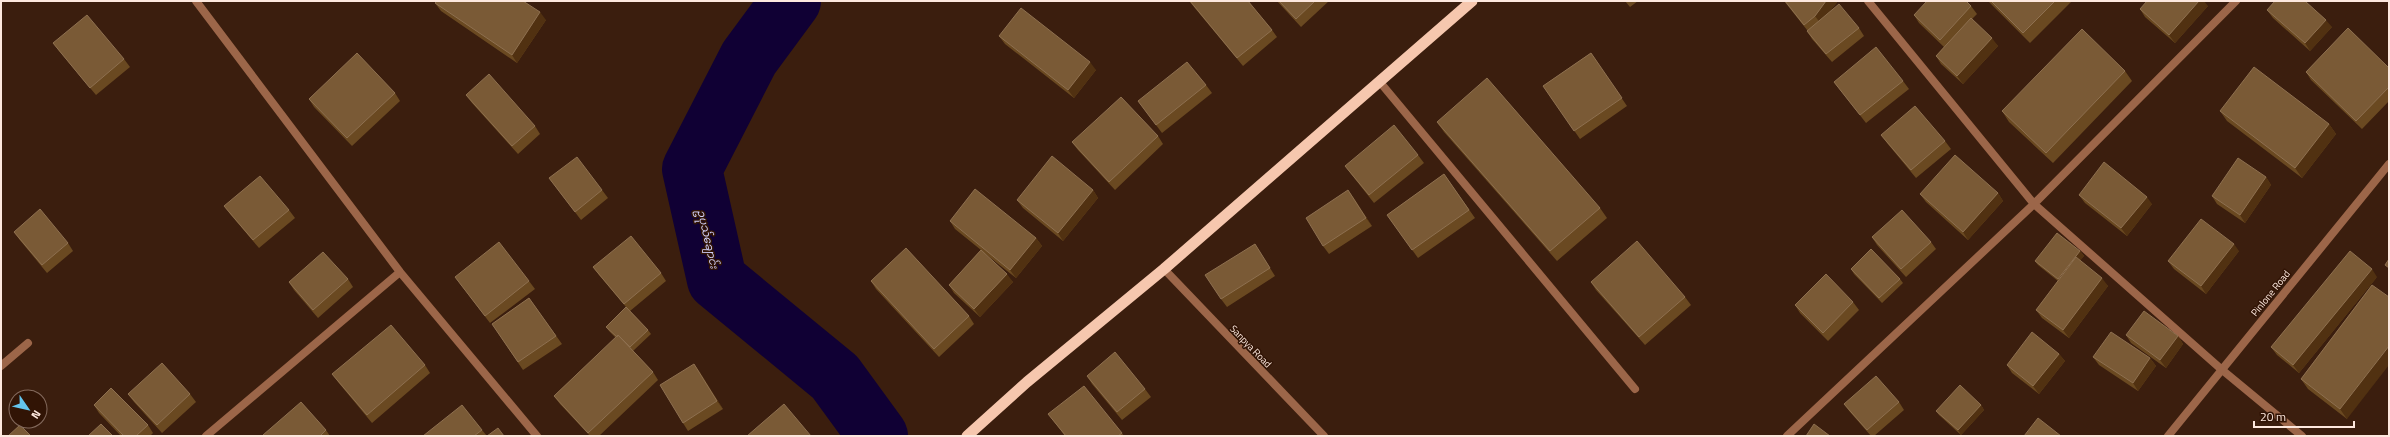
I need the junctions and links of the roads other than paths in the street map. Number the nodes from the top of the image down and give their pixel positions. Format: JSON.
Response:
{"nodes":[{"id":1,"x":196,"y":1,"type":"edge"},
{"id":2,"x":1472,"y":1,"type":"edge"},
{"id":3,"x":1868,"y":1,"type":"edge"},
{"id":4,"x":2236,"y":1,"type":"edge"},
{"id":5,"x":1378,"y":81,"type":"junction"},
{"id":6,"x":2389,"y":164,"type":"edge"},
{"id":7,"x":2034,"y":204,"type":"junction"},
{"id":8,"x":1164,"y":269,"type":"junction"},
{"id":9,"x":400,"y":272,"type":"junction"},
{"id":10,"x":28,"y":343,"type":"dead end"},
{"id":11,"x":1,"y":366,"type":"edge"},
{"id":12,"x":2221,"y":369,"type":"junction"},
{"id":13,"x":1635,"y":389,"type":"dead end"},
{"id":14,"x":206,"y":436,"type":"edge"},
{"id":15,"x":537,"y":436,"type":"edge"},
{"id":16,"x":968,"y":436,"type":"edge"},
{"id":17,"x":1324,"y":436,"type":"edge"},
{"id":18,"x":1787,"y":436,"type":"edge"},
{"id":19,"x":2168,"y":436,"type":"edge"},
{"id":20,"x":2302,"y":436,"type":"edge"}],
"edges":[{"from":1,"to":9,"type":"street"},
{"from":2,"to":5,"type":"highway"},
{"from":3,"to":7,"type":"street"},
{"from":4,"to":7,"type":"street"},
{"from":5,"to":8,"type":"highway"},
{"from":5,"to":13,"type":"street"},
{"from":6,"to":12,"type":"street","name":"Pinlone Road"},
{"from":7,"to":12,"type":"street"},
{"from":7,"to":18,"type":"street"},
{"from":8,"to":16,"type":"highway"},
{"from":8,"to":17,"type":"street","name":"Sanpya Road"},
{"from":9,"to":14,"type":"street"},
{"from":9,"to":15,"type":"street"},
{"from":10,"to":11,"type":"street"},
{"from":12,"to":19,"type":"street","name":"Pinlone Road"},
{"from":12,"to":20,"type":"street"}]}
